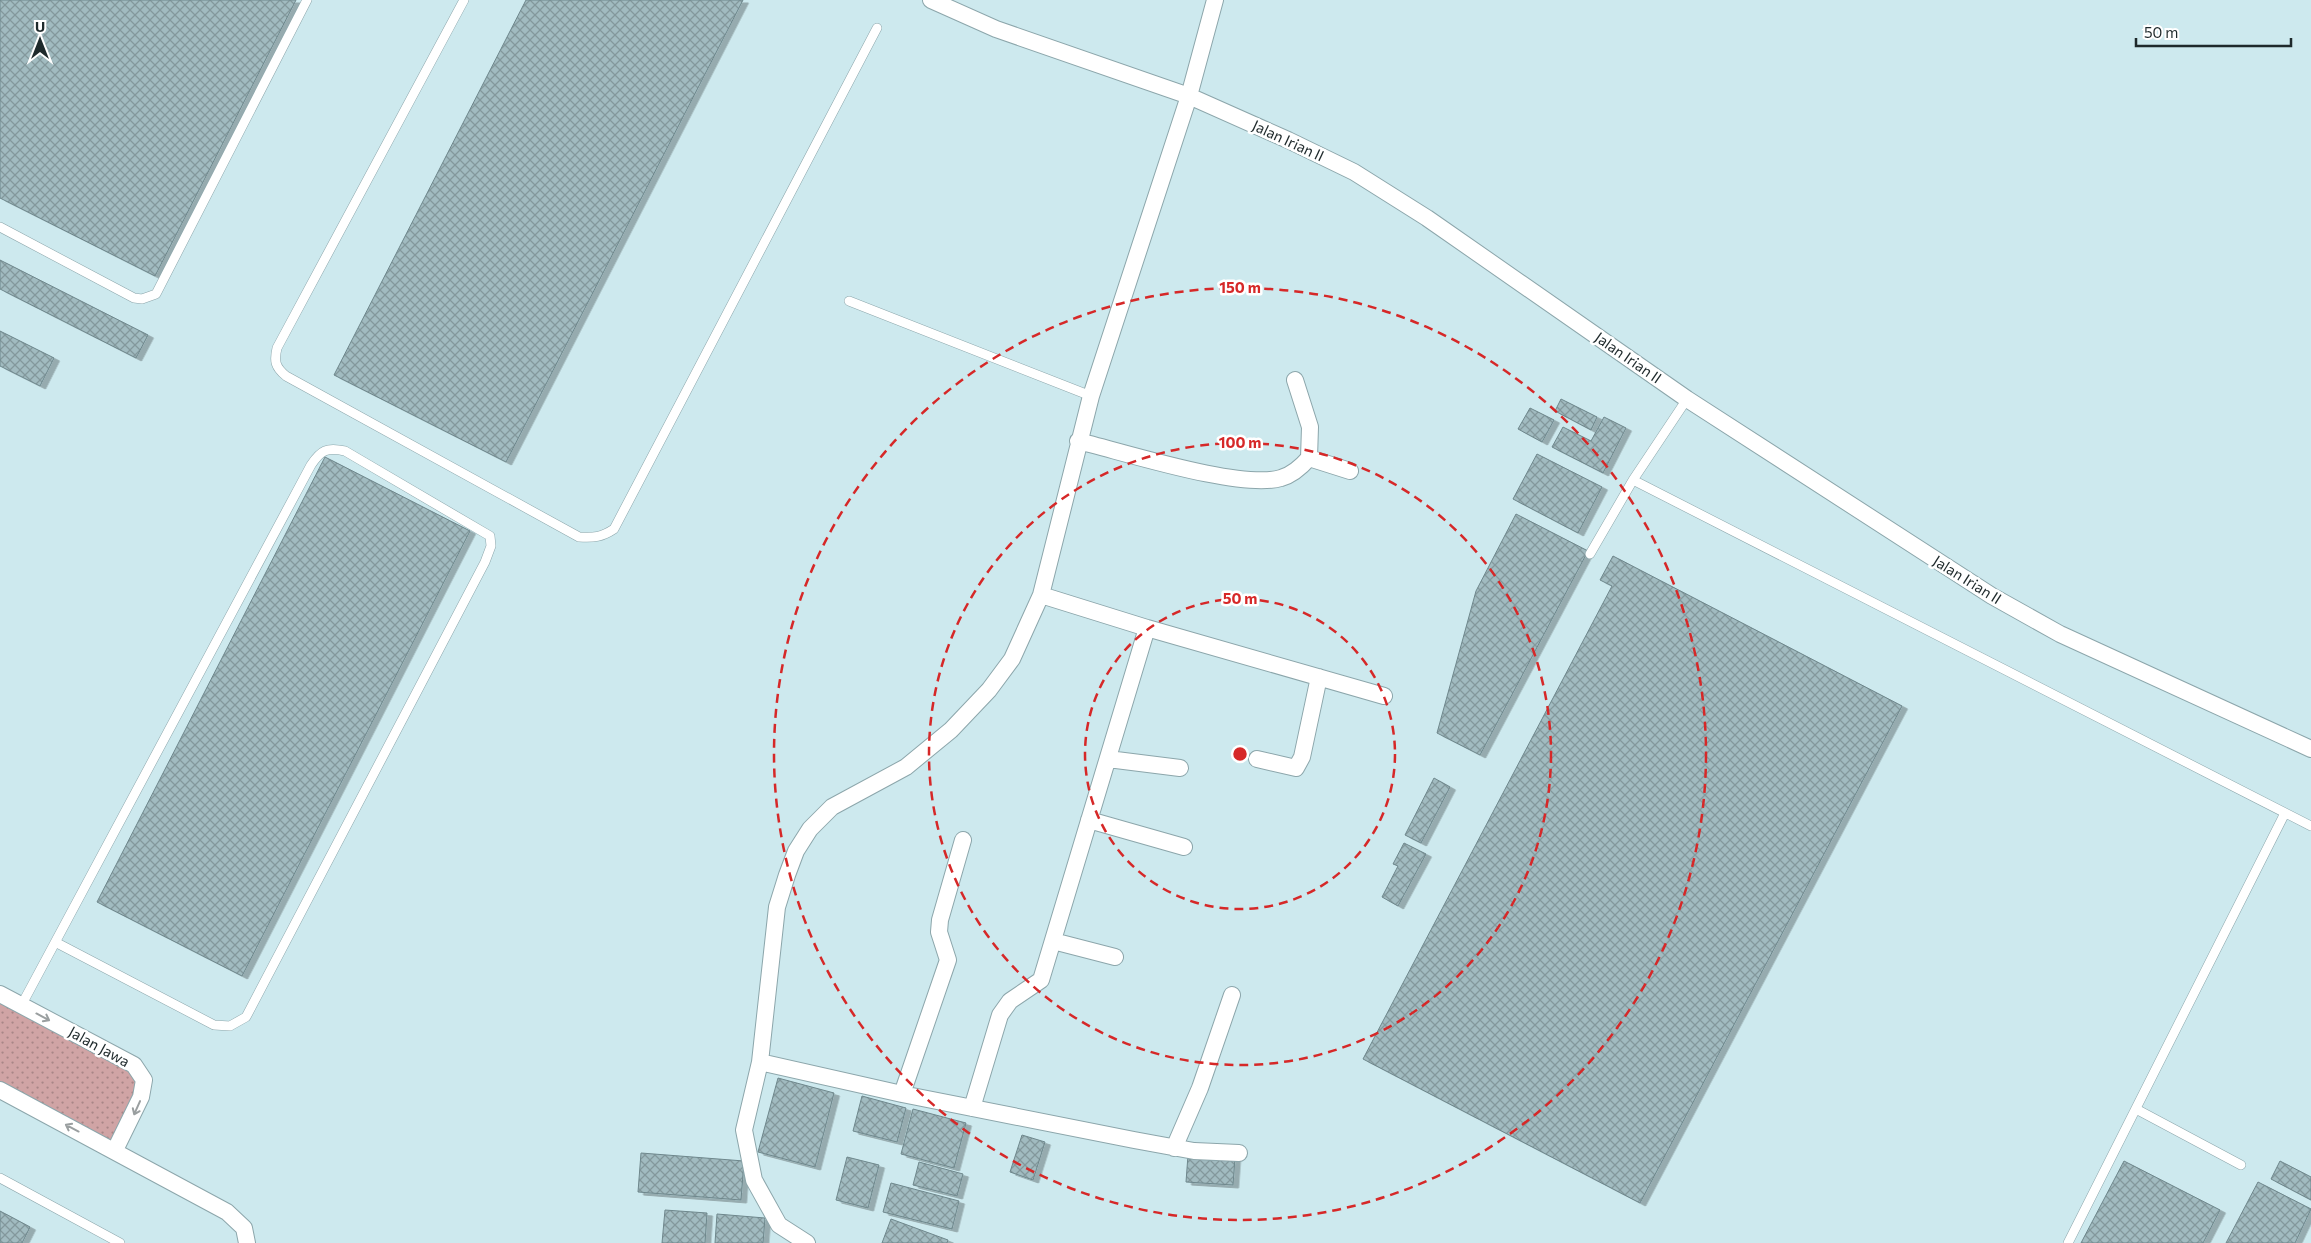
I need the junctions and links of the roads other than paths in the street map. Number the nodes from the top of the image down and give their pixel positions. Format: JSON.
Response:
{"nodes":[{"id":1,"x":307,"y":0,"type":"edge"},
{"id":2,"x":464,"y":0,"type":"edge"},
{"id":3,"x":931,"y":0,"type":"edge"},
{"id":4,"x":1215,"y":0,"type":"edge"},
{"id":5,"x":877,"y":28,"type":"dead end"},
{"id":6,"x":1188,"y":96,"type":"junction"},
{"id":7,"x":0,"y":227,"type":"edge"},
{"id":8,"x":849,"y":301,"type":"dead end"},
{"id":9,"x":1294,"y":380,"type":"dead end"},
{"id":10,"x":1090,"y":396,"type":"junction"},
{"id":11,"x":1687,"y":398,"type":"junction"},
{"id":12,"x":1078,"y":441,"type":"junction"},
{"id":13,"x":1309,"y":458,"type":"junction"},
{"id":14,"x":1350,"y":471,"type":"dead end"},
{"id":15,"x":1633,"y":480,"type":"junction"},
{"id":16,"x":1590,"y":554,"type":"dead end"},
{"id":17,"x":1041,"y":595,"type":"junction"},
{"id":18,"x":1147,"y":628,"type":"junction"},
{"id":19,"x":1319,"y":677,"type":"junction"},
{"id":20,"x":1384,"y":696,"type":"dead end"},
{"id":21,"x":2311,"y":749,"type":"edge"},
{"id":22,"x":1108,"y":759,"type":"junction"},
{"id":23,"x":1257,"y":759,"type":"dead end"},
{"id":24,"x":1180,"y":768,"type":"dead end"},
{"id":25,"x":2285,"y":813,"type":"junction"},
{"id":26,"x":1089,"y":820,"type":"junction"},
{"id":27,"x":2311,"y":826,"type":"edge"},
{"id":28,"x":963,"y":840,"type":"dead end"},
{"id":29,"x":1184,"y":847,"type":"dead end"},
{"id":30,"x":1053,"y":941,"type":"junction"},
{"id":31,"x":56,"y":943,"type":"junction"},
{"id":32,"x":1115,"y":957,"type":"dead end"},
{"id":33,"x":0,"y":994,"type":"edge"},
{"id":34,"x":1232,"y":995,"type":"dead end"},
{"id":35,"x":22,"y":1006,"type":"junction"},
{"id":36,"x":760,"y":1062,"type":"junction"},
{"id":37,"x":0,"y":1090,"type":"edge"},
{"id":38,"x":902,"y":1094,"type":"junction"},
{"id":39,"x":972,"y":1108,"type":"junction"},
{"id":40,"x":2136,"y":1110,"type":"junction"},
{"id":41,"x":1174,"y":1148,"type":"junction"},
{"id":42,"x":115,"y":1150,"type":"junction"},
{"id":43,"x":1239,"y":1153,"type":"dead end"},
{"id":44,"x":2242,"y":1166,"type":"dead end"},
{"id":45,"x":0,"y":1178,"type":"edge"},
{"id":46,"x":120,"y":1243,"type":"edge"},
{"id":47,"x":247,"y":1243,"type":"edge"},
{"id":48,"x":807,"y":1243,"type":"edge"},
{"id":49,"x":2068,"y":1243,"type":"edge"}],
"edges":[{"from":1,"to":7,"type":"lane"},
{"from":2,"to":5,"type":"lane"},
{"from":3,"to":6,"type":"street","name":"Jalan Irian II"},
{"from":4,"to":6,"type":"street"},
{"from":6,"to":10,"type":"street"},
{"from":6,"to":11,"type":"street","name":"Jalan Irian II"},
{"from":8,"to":10,"type":"lane"},
{"from":9,"to":13,"type":"street"},
{"from":10,"to":12,"type":"street"},
{"from":11,"to":15,"type":"lane"},
{"from":11,"to":21,"type":"street","name":"Jalan Irian II"},
{"from":12,"to":13,"type":"street"},
{"from":12,"to":17,"type":"street"},
{"from":13,"to":14,"type":"street"},
{"from":15,"to":16,"type":"lane"},
{"from":15,"to":25,"type":"lane"},
{"from":17,"to":18,"type":"street"},
{"from":17,"to":36,"type":"street"},
{"from":18,"to":19,"type":"street"},
{"from":18,"to":22,"type":"street"},
{"from":19,"to":20,"type":"street"},
{"from":19,"to":23,"type":"street"},
{"from":22,"to":24,"type":"street"},
{"from":22,"to":26,"type":"street"},
{"from":25,"to":27,"type":"lane"},
{"from":25,"to":40,"type":"lane"},
{"from":26,"to":29,"type":"street"},
{"from":26,"to":30,"type":"street"},
{"from":28,"to":38,"type":"street"},
{"from":30,"to":32,"type":"street"},
{"from":30,"to":39,"type":"street"},
{"from":31,"to":31,"type":"lane"},
{"from":31,"to":35,"type":"lane"},
{"from":33,"to":35,"type":"street","name":"Jalan Jawa"},
{"from":34,"to":41,"type":"street"},
{"from":35,"to":42,"type":"street","name":"Jalan Jawa","one_way":true},
{"from":36,"to":38,"type":"street"},
{"from":36,"to":48,"type":"street"},
{"from":42,"to":37,"type":"street","one_way":true},
{"from":38,"to":39,"type":"street"},
{"from":39,"to":41,"type":"street"},
{"from":40,"to":44,"type":"lane"},
{"from":40,"to":49,"type":"lane"},
{"from":41,"to":43,"type":"street"},
{"from":42,"to":47,"type":"street"},
{"from":45,"to":46,"type":"lane"}]}
